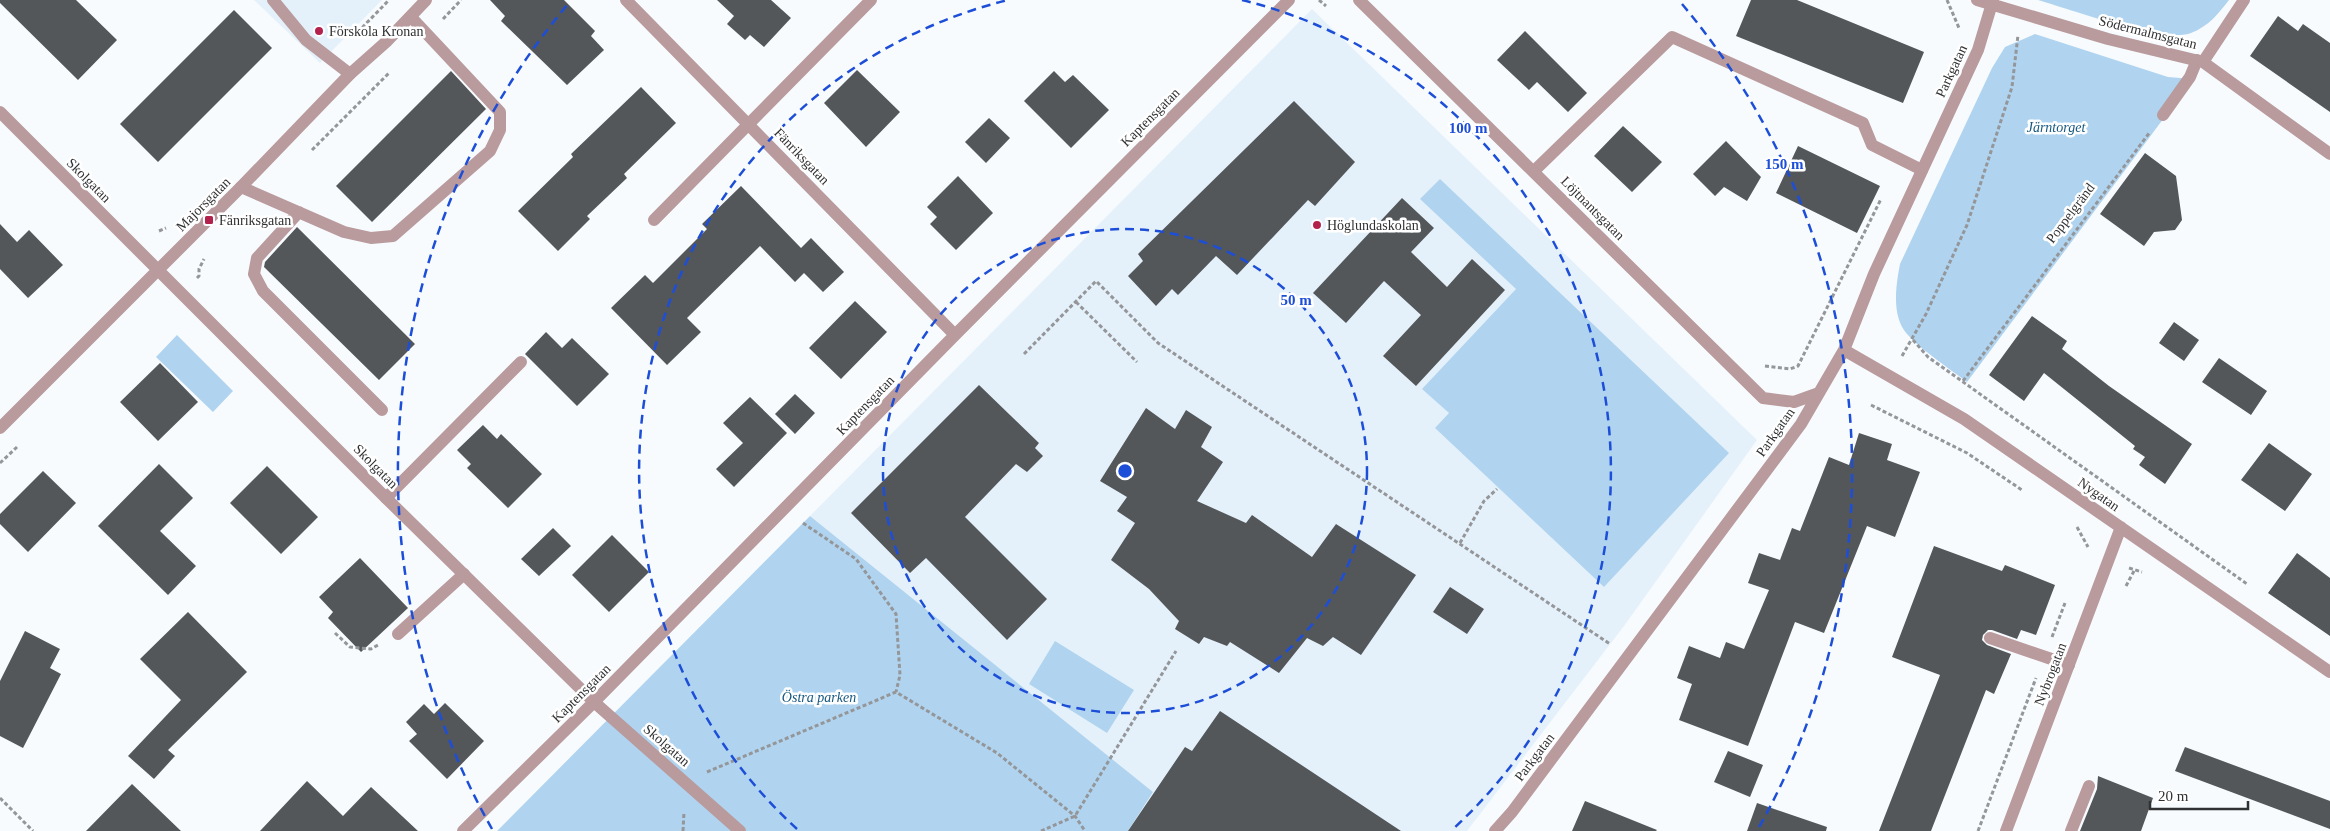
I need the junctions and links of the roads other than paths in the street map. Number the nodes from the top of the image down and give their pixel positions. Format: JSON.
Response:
{"nodes":[{"id":1,"x":273,"y":0,"type":"edge"},
{"id":2,"x":426,"y":0,"type":"edge"},
{"id":3,"x":626,"y":0,"type":"edge"},
{"id":4,"x":871,"y":0,"type":"edge"},
{"id":5,"x":1289,"y":0,"type":"edge"},
{"id":6,"x":1359,"y":0,"type":"edge"},
{"id":7,"x":1977,"y":0,"type":"edge"},
{"id":8,"x":2244,"y":0,"type":"edge"},
{"id":9,"x":1993,"y":2,"type":"edge"},
{"id":10,"x":410,"y":17,"type":"junction"},
{"id":11,"x":2200,"y":61,"type":"junction"},
{"id":12,"x":350,"y":74,"type":"junction"},
{"id":13,"x":0,"y":112,"type":"edge"},
{"id":14,"x":2163,"y":115,"type":"road end"},
{"id":15,"x":748,"y":122,"type":"junction"},
{"id":16,"x":2330,"y":154,"type":"edge"},
{"id":17,"x":1922,"y":170,"type":"junction"},
{"id":18,"x":1534,"y":171,"type":"junction"},
{"id":19,"x":241,"y":187,"type":"junction"},
{"id":20,"x":298,"y":212,"type":"junction"},
{"id":21,"x":654,"y":220,"type":"dead end"},
{"id":22,"x":159,"y":270,"type":"junction"},
{"id":23,"x":955,"y":335,"type":"junction"},
{"id":24,"x":1844,"y":350,"type":"junction"},
{"id":25,"x":521,"y":362,"type":"dead end"},
{"id":26,"x":1819,"y":392,"type":"junction"},
{"id":27,"x":382,"y":410,"type":"dead end"},
{"id":28,"x":0,"y":428,"type":"edge"},
{"id":29,"x":386,"y":498,"type":"junction"},
{"id":30,"x":2121,"y":527,"type":"junction"},
{"id":31,"x":464,"y":574,"type":"junction"},
{"id":32,"x":398,"y":634,"type":"road end"},
{"id":33,"x":1990,"y":638,"type":"dead end"},
{"id":34,"x":2069,"y":666,"type":"junction"},
{"id":35,"x":2330,"y":672,"type":"edge"},
{"id":36,"x":594,"y":702,"type":"junction"},
{"id":37,"x":2089,"y":786,"type":"dead end"},
{"id":38,"x":463,"y":831,"type":"edge"},
{"id":39,"x":740,"y":831,"type":"edge"},
{"id":40,"x":1495,"y":831,"type":"edge"},
{"id":41,"x":2006,"y":831,"type":"edge"},
{"id":42,"x":2071,"y":831,"type":"edge"}],
"edges":[{"from":1,"to":12,"type":"street"},
{"from":2,"to":10,"type":"street","name":"Majorsgatan"},
{"from":3,"to":15,"type":"street","name":"Fänriksgatan"},
{"from":4,"to":15,"type":"street"},
{"from":5,"to":23,"type":"street","name":"Kaptensgatan"},
{"from":6,"to":18,"type":"street","name":"Löjtnantsgatan"},
{"from":7,"to":9,"type":"street","name":"Södermalmsgatan"},
{"from":8,"to":11,"type":"street"},
{"from":9,"to":11,"type":"street","name":"Södermalmsgatan"},
{"from":9,"to":17,"type":"street","name":"Parkgatan"},
{"from":10,"to":12,"type":"street","name":"Majorsgatan"},
{"from":10,"to":20,"type":"street"},
{"from":11,"to":14,"type":"street"},
{"from":11,"to":16,"type":"street","name":"Södermalmsgatan"},
{"from":12,"to":19,"type":"street","name":"Majorsgatan"},
{"from":13,"to":22,"type":"street","name":"Skolgatan"},
{"from":15,"to":21,"type":"street"},
{"from":15,"to":23,"type":"street","name":"Fänriksgatan"},
{"from":17,"to":18,"type":"street"},
{"from":17,"to":24,"type":"street","name":"Parkgatan"},
{"from":18,"to":26,"type":"street","name":"Löjtnantsgatan"},
{"from":19,"to":20,"type":"street"},
{"from":19,"to":22,"type":"street","name":"Majorsgatan"},
{"from":20,"to":27,"type":"street"},
{"from":22,"to":28,"type":"street","name":"Majorsgatan"},
{"from":22,"to":29,"type":"street","name":"Skolgatan"},
{"from":23,"to":36,"type":"street","name":"Kaptensgatan"},
{"from":24,"to":26,"type":"street","name":"Parkgatan"},
{"from":24,"to":30,"type":"street","name":"Nygatan"},
{"from":25,"to":29,"type":"street"},
{"from":26,"to":40,"type":"street","name":"Parkgatan"},
{"from":29,"to":31,"type":"street","name":"Skolgatan"},
{"from":30,"to":34,"type":"street","name":"Nybrogatan"},
{"from":30,"to":35,"type":"street","name":"Nygatan"},
{"from":31,"to":32,"type":"street"},
{"from":31,"to":36,"type":"street","name":"Skolgatan"},
{"from":33,"to":34,"type":"street"},
{"from":34,"to":41,"type":"street","name":"Nybrogatan"},
{"from":36,"to":38,"type":"street","name":"Kaptensgatan"},
{"from":36,"to":39,"type":"street","name":"Skolgatan"},
{"from":37,"to":42,"type":"street"}]}
